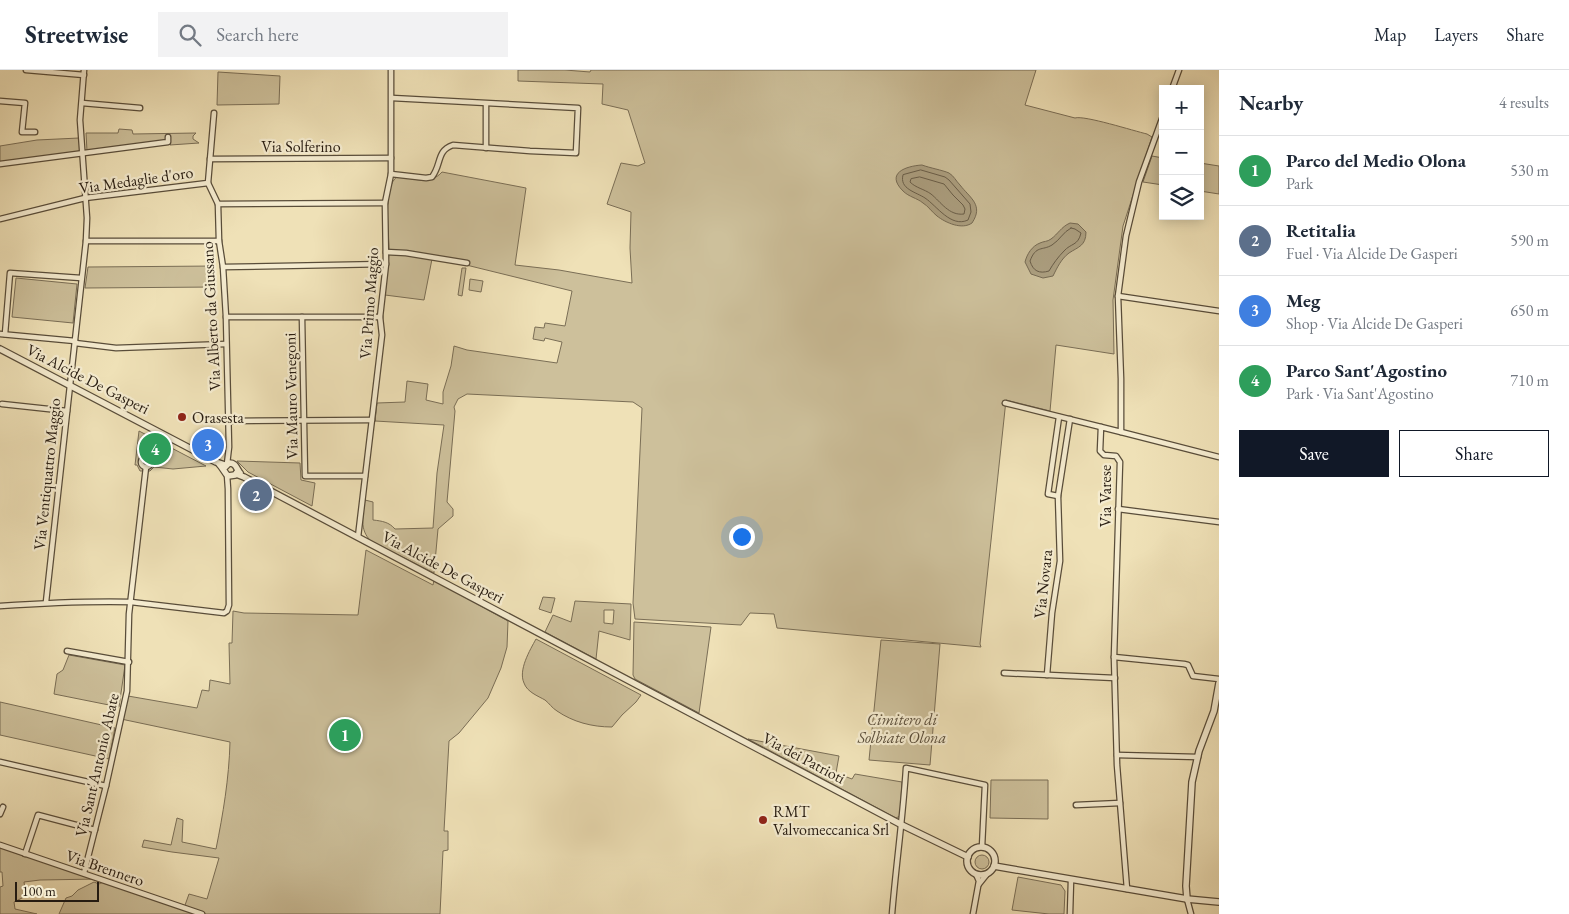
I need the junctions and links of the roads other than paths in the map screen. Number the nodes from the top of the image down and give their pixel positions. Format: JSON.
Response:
{"nodes":[{"id":1,"x":26,"y":70,"type":"edge"},
{"id":2,"x":391,"y":70,"type":"edge"},
{"id":3,"x":1179,"y":70,"type":"edge"},
{"id":4,"x":84,"y":73,"type":"edge"},
{"id":5,"x":1173,"y":85,"type":"edge"},
{"id":6,"x":392,"y":98,"type":"junction"},
{"id":7,"x":0,"y":101,"type":"edge"},
{"id":8,"x":82,"y":103,"type":"junction"},
{"id":9,"x":486,"y":104,"type":"junction"},
{"id":10,"x":140,"y":108,"type":"dead end"},
{"id":11,"x":214,"y":114,"type":"dead end"},
{"id":12,"x":1159,"y":127,"type":"edge"},
{"id":13,"x":35,"y":132,"type":"dead end"},
{"id":14,"x":168,"y":137,"type":"dead end"},
{"id":15,"x":486,"y":148,"type":"junction"},
{"id":16,"x":83,"y":153,"type":"junction"},
{"id":17,"x":391,"y":158,"type":"junction"},
{"id":18,"x":210,"y":159,"type":"junction"},
{"id":19,"x":0,"y":164,"type":"edge"},
{"id":20,"x":391,"y":174,"type":"junction"},
{"id":21,"x":208,"y":183,"type":"junction"},
{"id":22,"x":84,"y":198,"type":"junction"},
{"id":23,"x":385,"y":202,"type":"junction"},
{"id":24,"x":218,"y":204,"type":"junction"},
{"id":25,"x":0,"y":219,"type":"edge"},
{"id":26,"x":86,"y":240,"type":"junction"},
{"id":27,"x":219,"y":241,"type":"junction"},
{"id":28,"x":386,"y":252,"type":"junction"},
{"id":29,"x":466,"y":263,"type":"dead end"},
{"id":30,"x":386,"y":264,"type":"junction"},
{"id":31,"x":223,"y":267,"type":"junction"},
{"id":32,"x":81,"y":278,"type":"junction"},
{"id":33,"x":1118,"y":296,"type":"junction"},
{"id":34,"x":1219,"y":310,"type":"edge"},
{"id":35,"x":302,"y":316,"type":"junction"},
{"id":36,"x":226,"y":317,"type":"junction"},
{"id":37,"x":380,"y":317,"type":"junction"},
{"id":38,"x":2,"y":334,"type":"edge"},
{"id":39,"x":75,"y":342,"type":"junction"},
{"id":40,"x":226,"y":344,"type":"junction"},
{"id":41,"x":0,"y":349,"type":"edge"},
{"id":42,"x":70,"y":385,"type":"junction"},
{"id":43,"x":1005,"y":403,"type":"dead end"},
{"id":44,"x":2,"y":404,"type":"dead end"},
{"id":45,"x":67,"y":411,"type":"junction"},
{"id":46,"x":1059,"y":417,"type":"junction"},
{"id":47,"x":1070,"y":419,"type":"junction"},
{"id":48,"x":372,"y":420,"type":"junction"},
{"id":49,"x":229,"y":421,"type":"junction"},
{"id":50,"x":304,"y":421,"type":"junction"},
{"id":51,"x":1101,"y":427,"type":"junction"},
{"id":52,"x":1120,"y":432,"type":"junction"},
{"id":53,"x":1219,"y":457,"type":"edge"},
{"id":54,"x":227,"y":465,"type":"junction"},
{"id":55,"x":146,"y":467,"type":"dead end"},
{"id":56,"x":236,"y":473,"type":"junction"},
{"id":57,"x":227,"y":475,"type":"junction"},
{"id":58,"x":365,"y":476,"type":"junction"},
{"id":59,"x":228,"y":489,"type":"junction"},
{"id":60,"x":1058,"y":496,"type":"junction"},
{"id":61,"x":1118,"y":509,"type":"junction"},
{"id":62,"x":1219,"y":522,"type":"edge"},
{"id":63,"x":358,"y":537,"type":"junction"},
{"id":64,"x":46,"y":602,"type":"junction"},
{"id":65,"x":131,"y":602,"type":"junction"},
{"id":66,"x":0,"y":606,"type":"edge"},
{"id":67,"x":67,"y":651,"type":"dead end"},
{"id":68,"x":1114,"y":657,"type":"junction"},
{"id":69,"x":128,"y":662,"type":"junction"},
{"id":70,"x":1004,"y":673,"type":"dead end"},
{"id":71,"x":1048,"y":675,"type":"junction"},
{"id":72,"x":1115,"y":678,"type":"junction"},
{"id":73,"x":1219,"y":679,"type":"edge"},
{"id":74,"x":629,"y":681,"type":"joint"},
{"id":75,"x":1219,"y":683,"type":"edge"},
{"id":76,"x":1117,"y":755,"type":"junction"},
{"id":77,"x":1198,"y":757,"type":"junction"},
{"id":78,"x":0,"y":762,"type":"edge"},
{"id":79,"x":106,"y":786,"type":"junction"},
{"id":80,"x":1120,"y":803,"type":"junction"},
{"id":81,"x":1076,"y":805,"type":"dead end"},
{"id":82,"x":3,"y":807,"type":"dead end"},
{"id":83,"x":0,"y":814,"type":"edge"},
{"id":84,"x":902,"y":825,"type":"junction"},
{"id":85,"x":95,"y":830,"type":"junction"},
{"id":86,"x":0,"y":846,"type":"edge"},
{"id":87,"x":982,"y":847,"type":"junction"},
{"id":88,"x":25,"y":854,"type":"junction"},
{"id":89,"x":968,"y":857,"type":"junction"},
{"id":90,"x":994,"y":866,"type":"junction"},
{"id":91,"x":84,"y":873,"type":"junction"},
{"id":92,"x":976,"y":874,"type":"junction"},
{"id":93,"x":987,"y":874,"type":"junction"},
{"id":94,"x":1070,"y":880,"type":"junction"},
{"id":95,"x":978,"y":886,"type":"junction"},
{"id":96,"x":1127,"y":889,"type":"junction"},
{"id":97,"x":1187,"y":899,"type":"junction"},
{"id":98,"x":1219,"y":902,"type":"edge"},
{"id":99,"x":202,"y":914,"type":"edge"},
{"id":100,"x":892,"y":914,"type":"edge"},
{"id":101,"x":973,"y":914,"type":"edge"},
{"id":102,"x":1070,"y":914,"type":"edge"},
{"id":103,"x":1191,"y":914,"type":"edge"}],
"edges":[{"from":1,"to":4,"type":"street"},
{"from":2,"to":6,"type":"street","name":"Via Primo Maggio"},
{"from":3,"to":5,"type":"street"},
{"from":4,"to":8,"type":"street","name":"Via Ventiquattro Maggio"},
{"from":6,"to":9,"type":"street"},
{"from":6,"to":17,"type":"street","name":"Via Primo Maggio"},
{"from":7,"to":13,"type":"street"},
{"from":8,"to":10,"type":"street"},
{"from":8,"to":16,"type":"street","name":"Via Ventiquattro Maggio"},
{"from":9,"to":15,"type":"street"},
{"from":9,"to":15,"type":"street"},
{"from":11,"to":18,"type":"street","name":"Via Medaglie d'oro"},
{"from":12,"to":33,"type":"street"},
{"from":14,"to":16,"type":"street"},
{"from":15,"to":20,"type":"street"},
{"from":16,"to":19,"type":"street"},
{"from":16,"to":22,"type":"street","name":"Via Ventiquattro Maggio"},
{"from":17,"to":18,"type":"street","name":"Via Solferino"},
{"from":17,"to":20,"type":"street","name":"Via Primo Maggio"},
{"from":18,"to":21,"type":"street","name":"Via Medaglie d'oro"},
{"from":20,"to":23,"type":"street","name":"Via Primo Maggio"},
{"from":21,"to":22,"type":"street","name":"Via Medaglie d'oro"},
{"from":21,"to":24,"type":"street","name":"Via Alberto da Giussano"},
{"from":22,"to":25,"type":"street","name":"Via Medaglie d'oro"},
{"from":22,"to":26,"type":"street","name":"Via Ventiquattro Maggio"},
{"from":23,"to":24,"type":"street"},
{"from":23,"to":28,"type":"street","name":"Via Primo Maggio"},
{"from":24,"to":27,"type":"street","name":"Via Alberto da Giussano"},
{"from":26,"to":27,"type":"street"},
{"from":26,"to":32,"type":"street","name":"Via Ventiquattro Maggio"},
{"from":27,"to":31,"type":"street","name":"Via Alberto da Giussano"},
{"from":28,"to":29,"type":"street"},
{"from":28,"to":30,"type":"street","name":"Via Primo Maggio"},
{"from":30,"to":31,"type":"street"},
{"from":30,"to":37,"type":"street","name":"Via Primo Maggio"},
{"from":31,"to":36,"type":"street","name":"Via Alberto da Giussano"},
{"from":32,"to":38,"type":"street"},
{"from":32,"to":39,"type":"street","name":"Via Ventiquattro Maggio"},
{"from":33,"to":34,"type":"street"},
{"from":33,"to":52,"type":"street"},
{"from":35,"to":36,"type":"street"},
{"from":35,"to":37,"type":"street"},
{"from":35,"to":50,"type":"street","name":"Via Mauro Venegoni"},
{"from":36,"to":40,"type":"street","name":"Via Alberto da Giussano"},
{"from":37,"to":48,"type":"street","name":"Via Primo Maggio"},
{"from":38,"to":39,"type":"street"},
{"from":39,"to":40,"type":"street"},
{"from":39,"to":42,"type":"street","name":"Via Ventiquattro Maggio"},
{"from":40,"to":49,"type":"street","name":"Via Alberto da Giussano"},
{"from":41,"to":42,"type":"street","name":"Via Alcide De Gasperi"},
{"from":42,"to":45,"type":"street","name":"Via Ventiquattro Maggio"},
{"from":42,"to":54,"type":"street","name":"Via Alcide De Gasperi"},
{"from":43,"to":46,"type":"street"},
{"from":44,"to":45,"type":"street"},
{"from":45,"to":64,"type":"street","name":"Via Ventiquattro Maggio"},
{"from":46,"to":47,"type":"street"},
{"from":46,"to":60,"type":"street","name":"Via Novara"},
{"from":47,"to":51,"type":"street"},
{"from":47,"to":60,"type":"street","name":"Via Novara"},
{"from":48,"to":50,"type":"street"},
{"from":48,"to":58,"type":"street","name":"Via Primo Maggio"},
{"from":49,"to":50,"type":"street"},
{"from":49,"to":54,"type":"street","name":"Via Alberto da Giussano"},
{"from":50,"to":58,"type":"street","name":"Via Mauro Venegoni"},
{"from":51,"to":52,"type":"street"},
{"from":51,"to":61,"type":"street","name":"Via Varese"},
{"from":52,"to":53,"type":"street"},
{"from":54,"to":56,"type":"street","name":"Via Alcide De Gasperi"},
{"from":54,"to":57,"type":"street"},
{"from":55,"to":65,"type":"street","name":"Via Sant'Antonio Abate"},
{"from":56,"to":57,"type":"street"},
{"from":56,"to":59,"type":"street"},
{"from":56,"to":63,"type":"street","name":"Via Alcide De Gasperi"},
{"from":57,"to":59,"type":"street"},
{"from":58,"to":63,"type":"street","name":"Via Primo Maggio"},
{"from":59,"to":65,"type":"street"},
{"from":60,"to":71,"type":"street","name":"Via Novara"},
{"from":61,"to":62,"type":"street"},
{"from":61,"to":68,"type":"street","name":"Via Varese"},
{"from":63,"to":74,"type":"street","name":"Via Alcide De Gasperi"},
{"from":64,"to":65,"type":"street"},
{"from":64,"to":66,"type":"street"},
{"from":65,"to":69,"type":"street","name":"Via Sant'Antonio Abate"},
{"from":67,"to":69,"type":"street"},
{"from":68,"to":72,"type":"street","name":"Via Varese"},
{"from":68,"to":73,"type":"street"},
{"from":69,"to":79,"type":"street","name":"Via Sant'Antonio Abate"},
{"from":70,"to":71,"type":"street"},
{"from":71,"to":72,"type":"street"},
{"from":72,"to":76,"type":"street","name":"Via Varese"},
{"from":74,"to":84,"type":"street","name":"Via dei Patrioti"},
{"from":75,"to":77,"type":"street"},
{"from":76,"to":77,"type":"street"},
{"from":76,"to":80,"type":"street","name":"Via Varese"},
{"from":77,"to":97,"type":"street"},
{"from":78,"to":79,"type":"street"},
{"from":79,"to":85,"type":"street","name":"Via Sant'Antonio Abate"},
{"from":80,"to":81,"type":"street"},
{"from":80,"to":96,"type":"street","name":"Via Varese"},
{"from":82,"to":83,"type":"street"},
{"from":84,"to":87,"type":"street"},
{"from":84,"to":89,"type":"street","name":"Via dei Patrioti"},
{"from":84,"to":100,"type":"street"},
{"from":85,"to":88,"type":"street"},
{"from":85,"to":91,"type":"street","name":"Via Sant'Antonio Abate"},
{"from":86,"to":88,"type":"street","name":"Via Brennero"},
{"from":87,"to":89,"type":"street"},
{"from":87,"to":90,"type":"street"},
{"from":88,"to":91,"type":"street","name":"Via Brennero"},
{"from":89,"to":92,"type":"street"},
{"from":90,"to":93,"type":"street"},
{"from":90,"to":94,"type":"street"},
{"from":91,"to":99,"type":"street","name":"Via Brennero"},
{"from":92,"to":93,"type":"street"},
{"from":92,"to":95,"type":"street"},
{"from":93,"to":95,"type":"street"},
{"from":94,"to":96,"type":"street"},
{"from":94,"to":102,"type":"street"},
{"from":95,"to":101,"type":"street"},
{"from":96,"to":97,"type":"street"},
{"from":97,"to":98,"type":"street"},
{"from":97,"to":103,"type":"street"}]}
